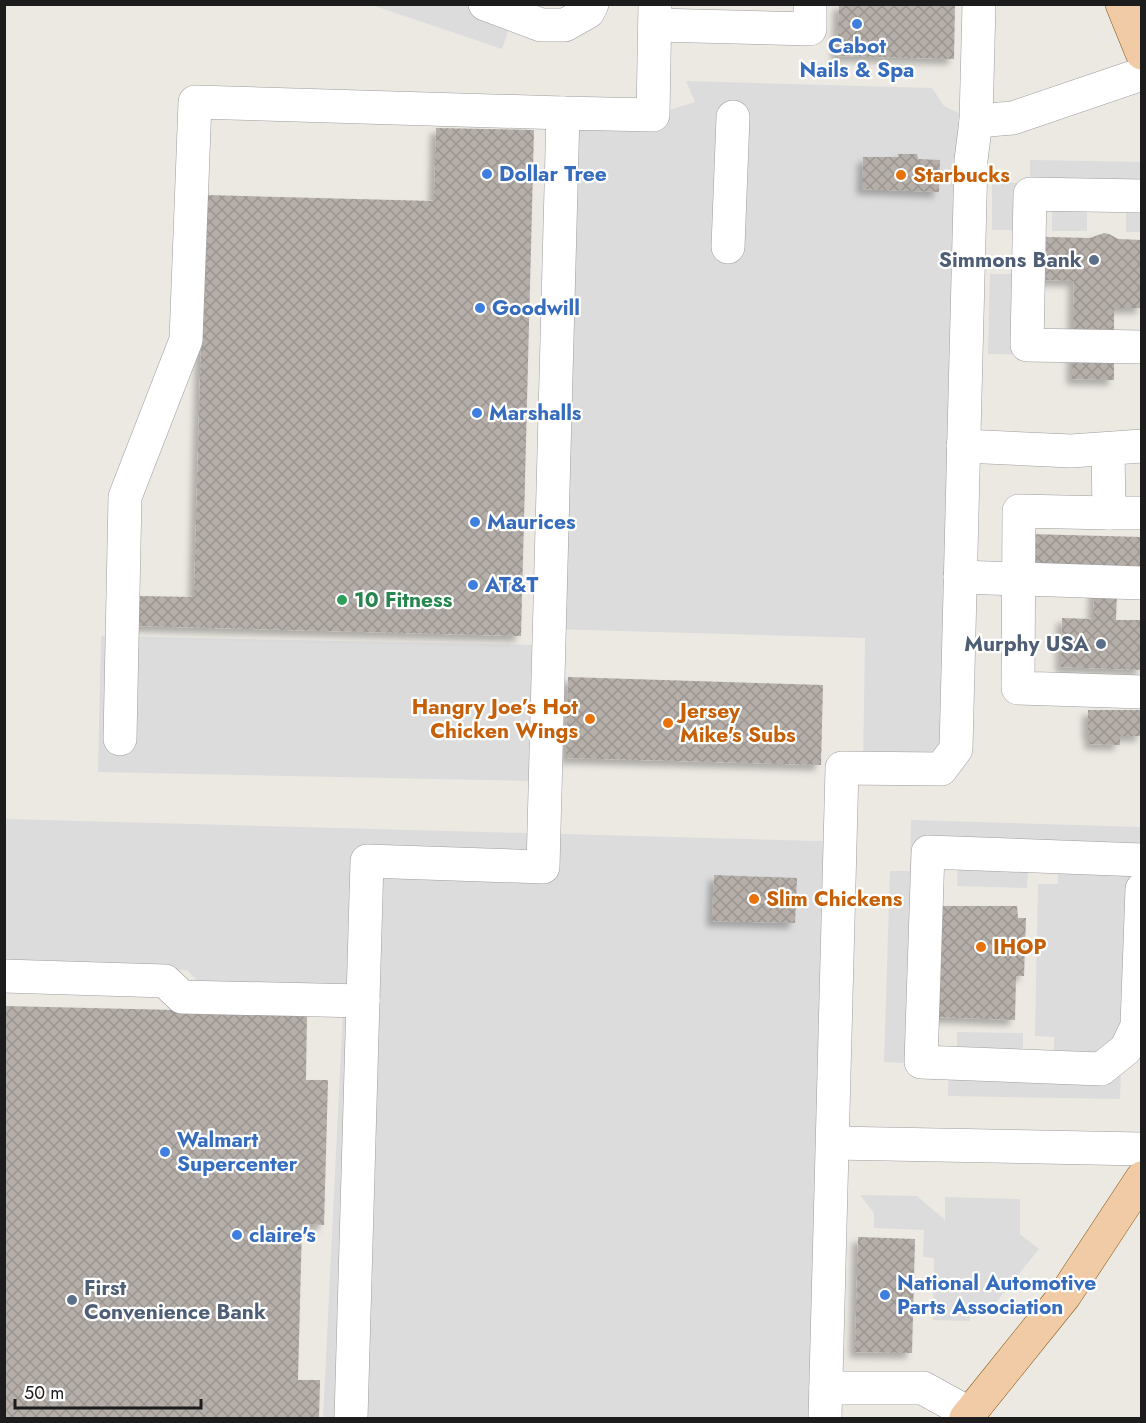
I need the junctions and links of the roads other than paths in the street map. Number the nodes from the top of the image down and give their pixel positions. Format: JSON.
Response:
{"nodes":[{"id":1,"x":484,"y":4,"type":"edge"},
{"id":2,"x":592,"y":4,"type":"edge"},
{"id":3,"x":810,"y":4,"type":"edge"},
{"id":4,"x":979,"y":4,"type":"edge"},
{"id":5,"x":1122,"y":4,"type":"edge"},
{"id":6,"x":655,"y":15,"type":"edge"},
{"id":7,"x":1142,"y":53,"type":"edge"},
{"id":8,"x":1142,"y":74,"type":"edge"},
{"id":9,"x":563,"y":113,"type":"junction"},
{"id":10,"x":733,"y":117,"type":"dead end"},
{"id":11,"x":976,"y":121,"type":"junction"},
{"id":12,"x":1142,"y":196,"type":"edge"},
{"id":13,"x":728,"y":247,"type":"dead end"},
{"id":14,"x":1142,"y":347,"type":"edge"},
{"id":15,"x":1142,"y":446,"type":"edge"},
{"id":16,"x":963,"y":447,"type":"junction"},
{"id":17,"x":1108,"y":448,"type":"junction"},
{"id":18,"x":1109,"y":513,"type":"junction"},
{"id":19,"x":1142,"y":513,"type":"edge"},
{"id":20,"x":960,"y":577,"type":"junction"},
{"id":21,"x":1017,"y":579,"type":"junction"},
{"id":22,"x":1142,"y":583,"type":"edge"},
{"id":23,"x":1142,"y":692,"type":"edge"},
{"id":24,"x":120,"y":739,"type":"dead end"},
{"id":25,"x":1142,"y":860,"type":"edge"},
{"id":26,"x":1142,"y":889,"type":"edge"},
{"id":27,"x":4,"y":976,"type":"edge"},
{"id":28,"x":363,"y":1001,"type":"junction"},
{"id":29,"x":833,"y":1143,"type":"junction"},
{"id":30,"x":1142,"y":1149,"type":"edge"},
{"id":31,"x":1142,"y":1178,"type":"edge"},
{"id":32,"x":826,"y":1403,"type":"edge"},
{"id":33,"x":968,"y":1417,"type":"edge"},
{"id":34,"x":351,"y":1419,"type":"edge"}],
"edges":[{"from":1,"to":2,"type":"lane"},
{"from":3,"to":6,"type":"lane"},
{"from":4,"to":11,"type":"lane"},
{"from":5,"to":7,"type":"main road"},
{"from":6,"to":9,"type":"lane"},
{"from":8,"to":11,"type":"lane"},
{"from":9,"to":24,"type":"lane"},
{"from":9,"to":28,"type":"lane"},
{"from":10,"to":13,"type":"lane"},
{"from":11,"to":16,"type":"lane"},
{"from":12,"to":14,"type":"lane"},
{"from":15,"to":17,"type":"lane"},
{"from":16,"to":17,"type":"lane"},
{"from":16,"to":20,"type":"lane"},
{"from":17,"to":18,"type":"lane"},
{"from":18,"to":19,"type":"lane"},
{"from":18,"to":21,"type":"lane"},
{"from":20,"to":21,"type":"lane"},
{"from":20,"to":29,"type":"lane"},
{"from":21,"to":22,"type":"lane"},
{"from":21,"to":23,"type":"lane"},
{"from":25,"to":26,"type":"lane"},
{"from":27,"to":28,"type":"lane"},
{"from":28,"to":34,"type":"lane"},
{"from":29,"to":30,"type":"lane"},
{"from":29,"to":32,"type":"lane"},
{"from":31,"to":33,"type":"main road"},
{"from":32,"to":33,"type":"lane"}]}
